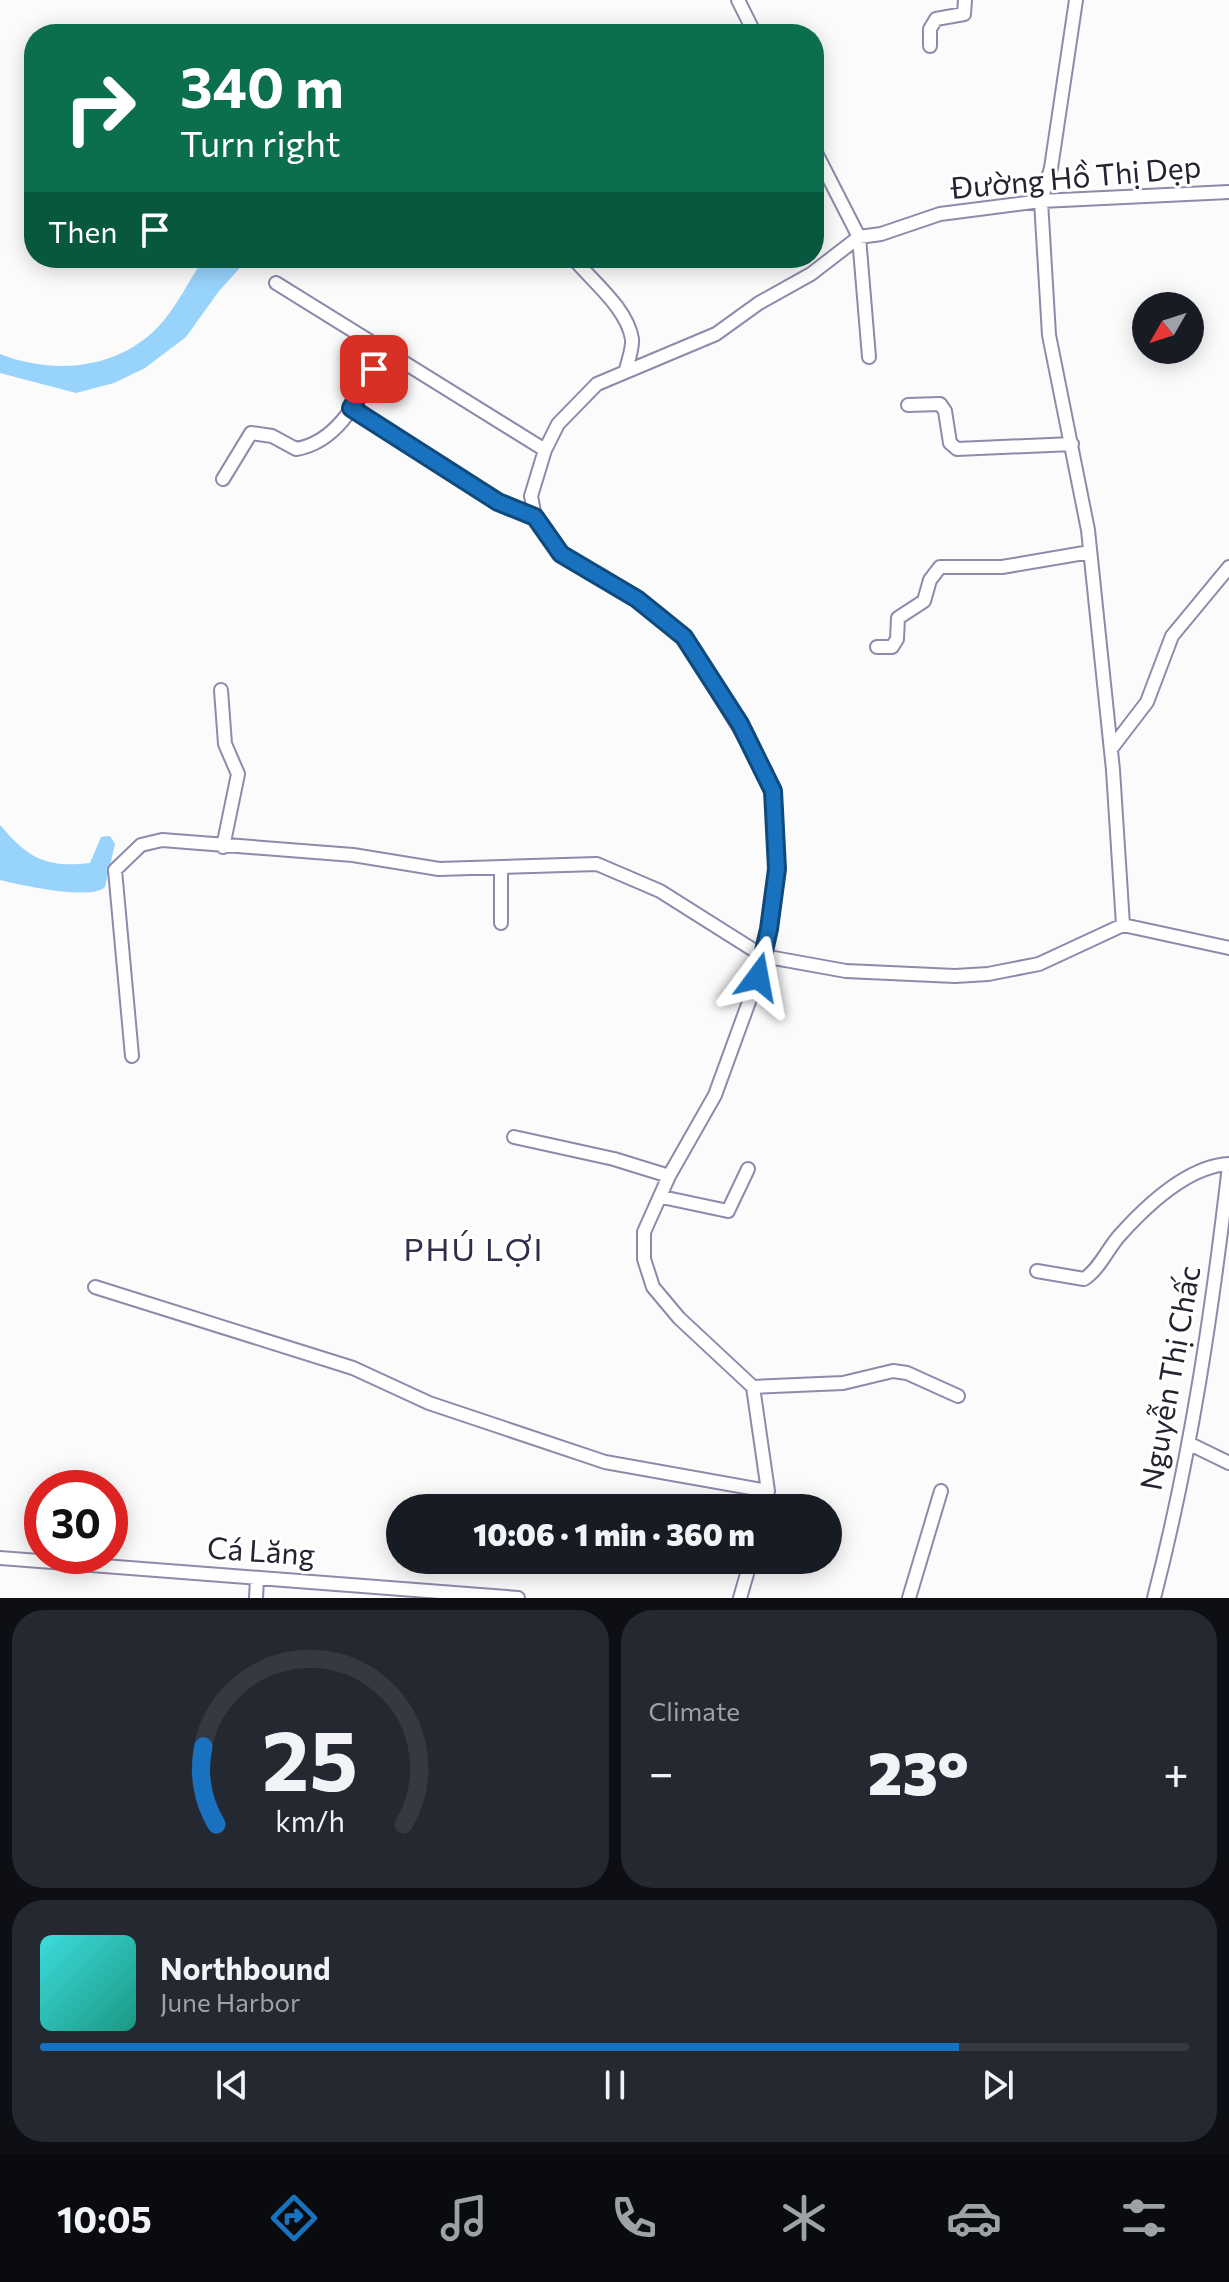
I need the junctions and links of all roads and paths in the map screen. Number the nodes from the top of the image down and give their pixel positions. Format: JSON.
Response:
{"nodes":[{"id":1,"x":738,"y":0,"type":"edge"},
{"id":2,"x":965,"y":0,"type":"edge"},
{"id":3,"x":1076,"y":0,"type":"edge"},
{"id":4,"x":750,"y":24,"type":"edge"},
{"id":5,"x":930,"y":46,"type":"dead end"},
{"id":6,"x":824,"y":169,"type":"edge"},
{"id":7,"x":1229,"y":192,"type":"edge"},
{"id":8,"x":1041,"y":201,"type":"junction"},
{"id":9,"x":859,"y":237,"type":"junction"},
{"id":10,"x":824,"y":264,"type":"edge"},
{"id":11,"x":582,"y":268,"type":"edge"},
{"id":12,"x":819,"y":268,"type":"edge"},
{"id":13,"x":276,"y":283,"type":"dead end"},
{"id":14,"x":385,"y":350,"type":"junction"},
{"id":15,"x":869,"y":357,"type":"dead end"},
{"id":16,"x":626,"y":370,"type":"junction"},
{"id":17,"x":908,"y":405,"type":"dead end"},
{"id":18,"x":351,"y":408,"type":"junction"},
{"id":19,"x":1072,"y":444,"type":"junction"},
{"id":20,"x":545,"y":450,"type":"junction"},
{"id":21,"x":223,"y":479,"type":"dead end"},
{"id":22,"x":535,"y":517,"type":"junction"},
{"id":23,"x":1090,"y":552,"type":"junction"},
{"id":24,"x":1229,"y":567,"type":"edge"},
{"id":25,"x":877,"y":647,"type":"dead end"},
{"id":26,"x":221,"y":690,"type":"dead end"},
{"id":27,"x":1111,"y":749,"type":"junction"},
{"id":28,"x":223,"y":847,"type":"junction"},
{"id":29,"x":501,"y":867,"type":"junction"},
{"id":30,"x":501,"y":923,"type":"dead end"},
{"id":31,"x":1123,"y":925,"type":"junction"},
{"id":32,"x":1229,"y":948,"type":"edge"},
{"id":33,"x":763,"y":956,"type":"junction"},
{"id":34,"x":132,"y":1056,"type":"dead end"},
{"id":35,"x":514,"y":1137,"type":"dead end"},
{"id":36,"x":1229,"y":1165,"type":"edge"},
{"id":37,"x":748,"y":1169,"type":"dead end"},
{"id":38,"x":669,"y":1176,"type":"junction"},
{"id":39,"x":662,"y":1197,"type":"junction"},
{"id":40,"x":1037,"y":1271,"type":"dead end"},
{"id":41,"x":95,"y":1287,"type":"dead end"},
{"id":42,"x":753,"y":1387,"type":"junction"},
{"id":43,"x":958,"y":1396,"type":"dead end"},
{"id":44,"x":1190,"y":1444,"type":"junction"},
{"id":45,"x":1229,"y":1463,"type":"edge"},
{"id":46,"x":768,"y":1491,"type":"junction"},
{"id":47,"x":941,"y":1491,"type":"dead end"},
{"id":48,"x":767,"y":1494,"type":"edge"},
{"id":49,"x":0,"y":1558,"type":"edge"},
{"id":50,"x":747,"y":1574,"type":"edge"},
{"id":51,"x":257,"y":1578,"type":"junction"},
{"id":52,"x":256,"y":1598,"type":"edge"},
{"id":53,"x":518,"y":1598,"type":"edge"},
{"id":54,"x":740,"y":1598,"type":"edge"},
{"id":55,"x":909,"y":1598,"type":"edge"},
{"id":56,"x":1154,"y":1598,"type":"edge"}],
"edges":[{"from":1,"to":4,"type":"street"},
{"from":2,"to":5,"type":"street"},
{"from":3,"to":8,"type":"street"},
{"from":6,"to":9,"type":"street"},
{"from":7,"to":8,"type":"street","name":"Đường Hồ Thị Dẹp"},
{"from":8,"to":9,"type":"street","name":"Đường Hồ Thị Dẹp"},
{"from":8,"to":19,"type":"street"},
{"from":9,"to":10,"type":"street","name":"Đường Hồ Thị Dẹp"},
{"from":9,"to":15,"type":"street"},
{"from":11,"to":16,"type":"street"},
{"from":12,"to":16,"type":"street","name":"Đường Hồ Thị Dẹp"},
{"from":13,"to":14,"type":"street"},
{"from":14,"to":18,"type":"street"},
{"from":14,"to":20,"type":"street"},
{"from":16,"to":20,"type":"street","name":"Đường Hồ Thị Dẹp"},
{"from":17,"to":19,"type":"street"},
{"from":18,"to":21,"type":"street"},
{"from":18,"to":22,"type":"street"},
{"from":19,"to":23,"type":"street"},
{"from":20,"to":22,"type":"street","name":"Đường Hồ Thị Dẹp"},
{"from":22,"to":33,"type":"street"},
{"from":23,"to":25,"type":"street"},
{"from":23,"to":27,"type":"street"},
{"from":24,"to":27,"type":"street"},
{"from":26,"to":28,"type":"street"},
{"from":27,"to":31,"type":"street"},
{"from":28,"to":29,"type":"street"},
{"from":28,"to":34,"type":"street"},
{"from":29,"to":30,"type":"street"},
{"from":29,"to":33,"type":"street"},
{"from":31,"to":32,"type":"street"},
{"from":31,"to":33,"type":"street"},
{"from":33,"to":38,"type":"street"},
{"from":35,"to":38,"type":"street"},
{"from":36,"to":40,"type":"street"},
{"from":36,"to":44,"type":"street","name":"Nguyễn Thị Chấc"},
{"from":37,"to":39,"type":"street"},
{"from":38,"to":39,"type":"street"},
{"from":39,"to":42,"type":"street"},
{"from":41,"to":46,"type":"street"},
{"from":42,"to":43,"type":"street"},
{"from":42,"to":46,"type":"street"},
{"from":44,"to":45,"type":"street"},
{"from":44,"to":56,"type":"street","name":"Nguyễn Thị Chấc"},
{"from":46,"to":48,"type":"street"},
{"from":47,"to":55,"type":"street"},
{"from":49,"to":51,"type":"street","name":"Cá Lăng"},
{"from":50,"to":54,"type":"street"},
{"from":51,"to":52,"type":"street"},
{"from":51,"to":53,"type":"street","name":"Cá Lăng"}]}
